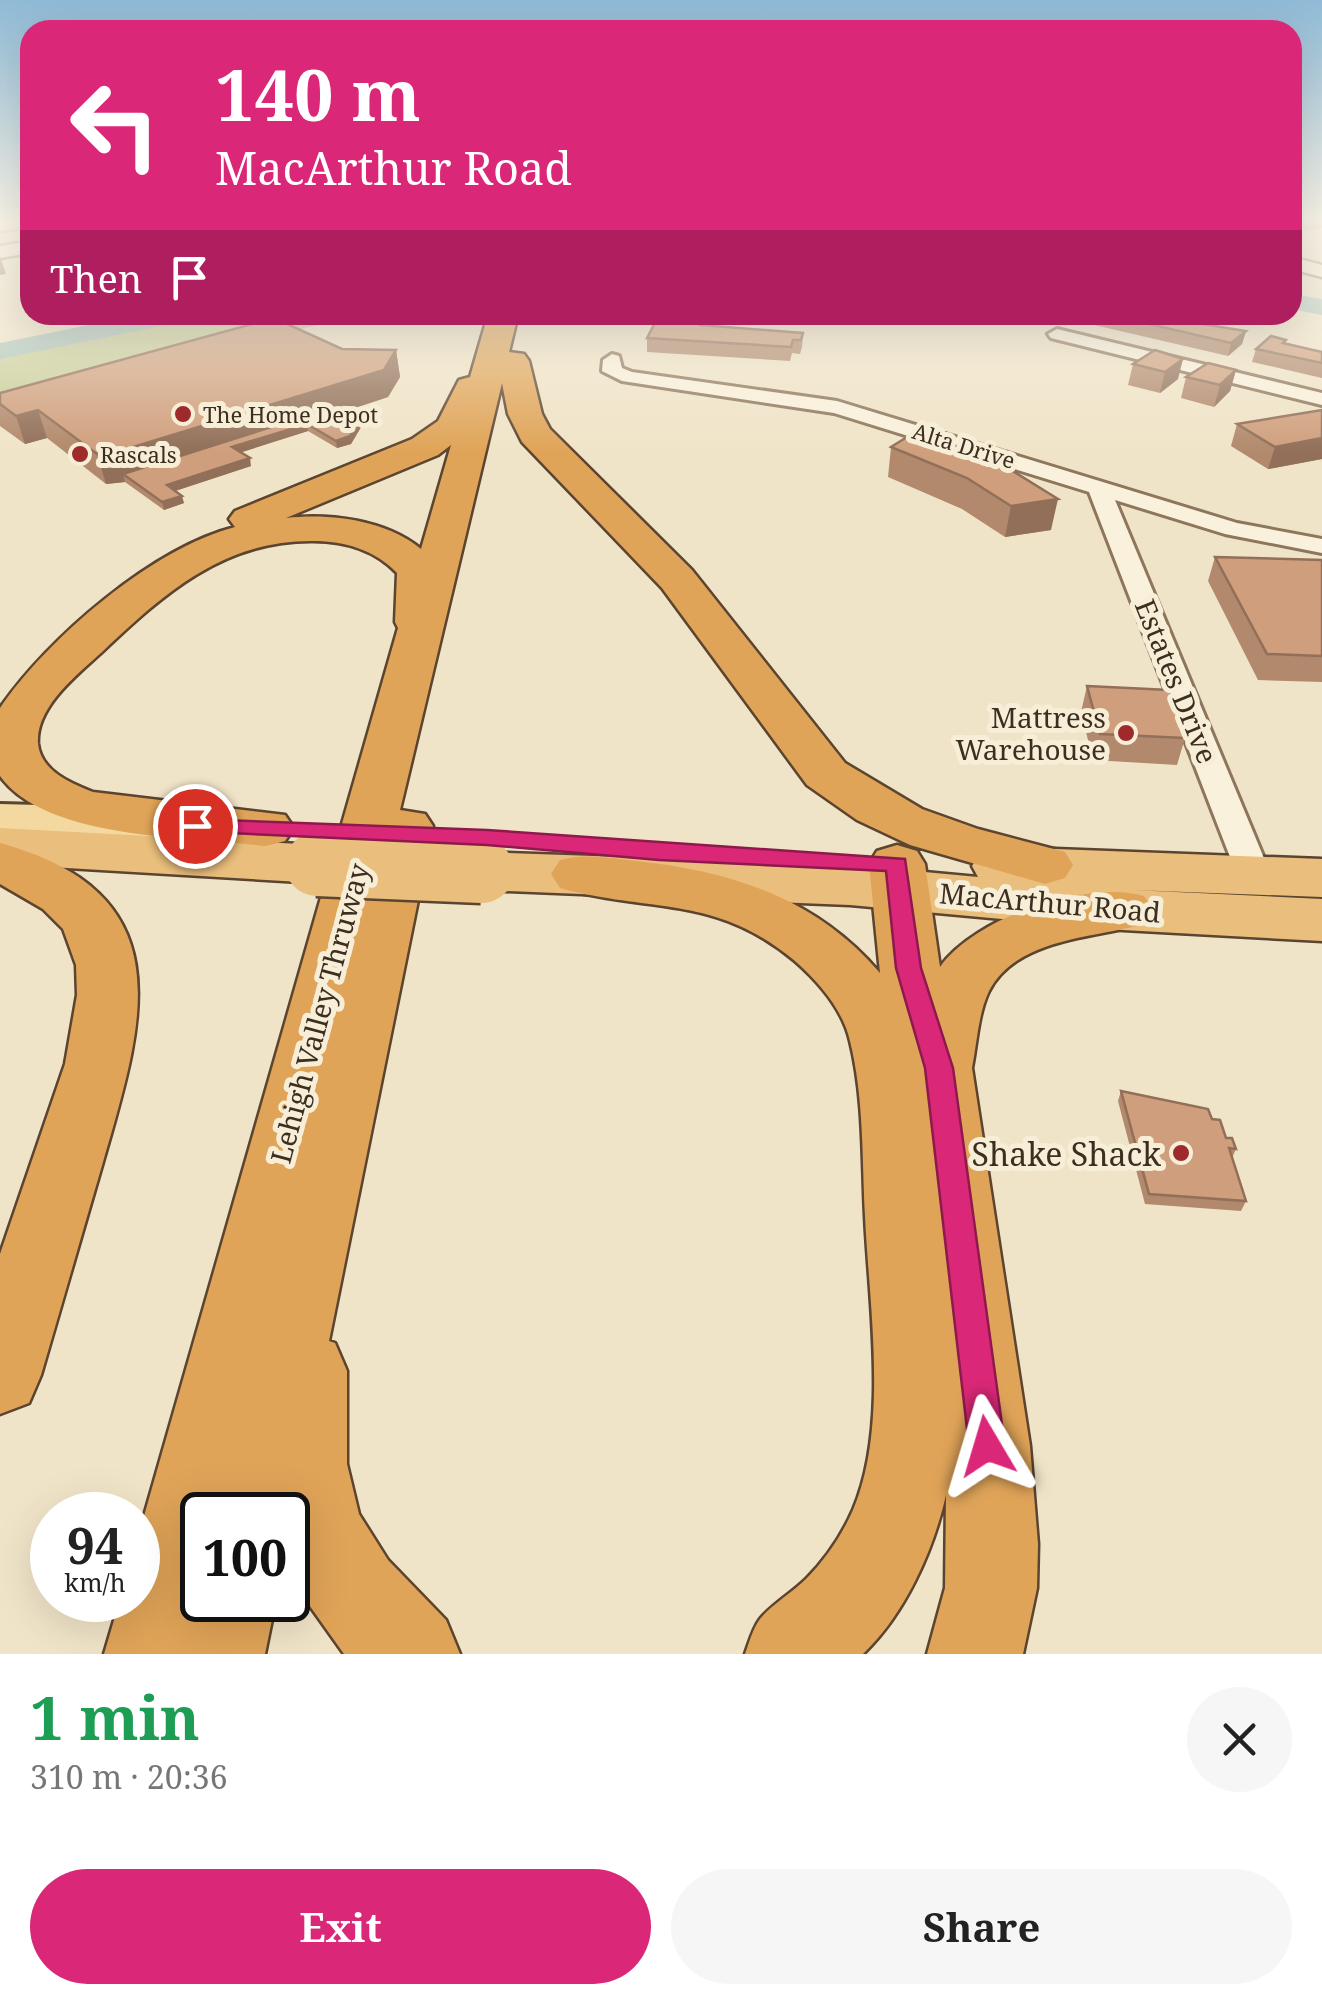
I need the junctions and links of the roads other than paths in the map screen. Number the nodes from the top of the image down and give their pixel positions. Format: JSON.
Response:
{"nodes":[{"id":1,"x":510,"y":326,"type":"edge"},
{"id":2,"x":1057,"y":334,"type":"dead end"},
{"id":3,"x":612,"y":360,"type":"dead end"},
{"id":4,"x":1322,"y":399,"type":"edge"},
{"id":5,"x":1098,"y":486,"type":"junction"},
{"id":6,"x":1322,"y":546,"type":"edge"},
{"id":7,"x":416,"y":641,"type":"junction"},
{"id":8,"x":0,"y":686,"type":"edge"},
{"id":9,"x":0,"y":821,"type":"edge"},
{"id":10,"x":266,"y":828,"type":"junction"},
{"id":11,"x":0,"y":846,"type":"edge"},
{"id":12,"x":322,"y":847,"type":"junction"},
{"id":13,"x":485,"y":854,"type":"junction"},
{"id":14,"x":0,"y":862,"type":"edge"},
{"id":15,"x":1045,"y":866,"type":"junction"},
{"id":16,"x":580,"y":874,"type":"junction"},
{"id":17,"x":1254,"y":875,"type":"junction"},
{"id":18,"x":898,"y":876,"type":"junction"},
{"id":19,"x":1322,"y":878,"type":"edge"},
{"id":20,"x":1122,"y":910,"type":"junction"},
{"id":21,"x":1322,"y":920,"type":"edge"},
{"id":22,"x":939,"y":1068,"type":"junction"},
{"id":23,"x":310,"y":1253,"type":"junction"},
{"id":24,"x":0,"y":1375,"type":"edge"},
{"id":25,"x":254,"y":1492,"type":"edge"},
{"id":26,"x":224,"y":1622,"type":"edge"},
{"id":27,"x":152,"y":1654,"type":"edge"},
{"id":28,"x":217,"y":1654,"type":"edge"},
{"id":29,"x":412,"y":1654,"type":"edge"},
{"id":30,"x":793,"y":1654,"type":"edge"},
{"id":31,"x":975,"y":1654,"type":"edge"}],
"edges":[{"from":1,"to":7,"type":"highway","name":"Lehigh Valley Thruway"},
{"from":1,"to":8,"type":"highway"},
{"from":1,"to":15,"type":"highway"},
{"from":1,"to":23,"type":"highway","name":"Lehigh Valley Thruway"},
{"from":2,"to":4,"type":"street"},
{"from":3,"to":5,"type":"street","name":"Alta Drive"},
{"from":5,"to":6,"type":"street","name":"Alta Drive"},
{"from":5,"to":17,"type":"street","name":"Estates Drive"},
{"from":7,"to":10,"type":"highway"},
{"from":7,"to":27,"type":"highway","name":"Lehigh Valley Thruway"},
{"from":9,"to":10,"type":"main road","name":"MacArthur Road"},
{"from":10,"to":12,"type":"highway","name":"MacArthur Road"},
{"from":11,"to":12,"type":"highway","name":"MacArthur Road"},
{"from":12,"to":13,"type":"highway","name":"MacArthur Road","bridge":true},
{"from":13,"to":16,"type":"highway","name":"MacArthur Road"},
{"from":13,"to":18,"type":"highway","name":"MacArthur Road"},
{"from":14,"to":24,"type":"highway"},
{"from":15,"to":17,"type":"highway","name":"MacArthur Road"},
{"from":15,"to":18,"type":"highway","name":"MacArthur Road"},
{"from":16,"to":18,"type":"highway","name":"MacArthur Road"},
{"from":16,"to":30,"type":"highway"},
{"from":17,"to":19,"type":"highway","name":"MacArthur Road"},
{"from":18,"to":20,"type":"highway","name":"MacArthur Road"},
{"from":18,"to":22,"type":"highway"},
{"from":20,"to":21,"type":"highway","name":"MacArthur Road"},
{"from":20,"to":22,"type":"highway"},
{"from":22,"to":31,"type":"highway"},
{"from":23,"to":25,"type":"highway","name":"Lehigh Valley Thruway"},
{"from":23,"to":29,"type":"highway"},
{"from":26,"to":28,"type":"highway"}]}
